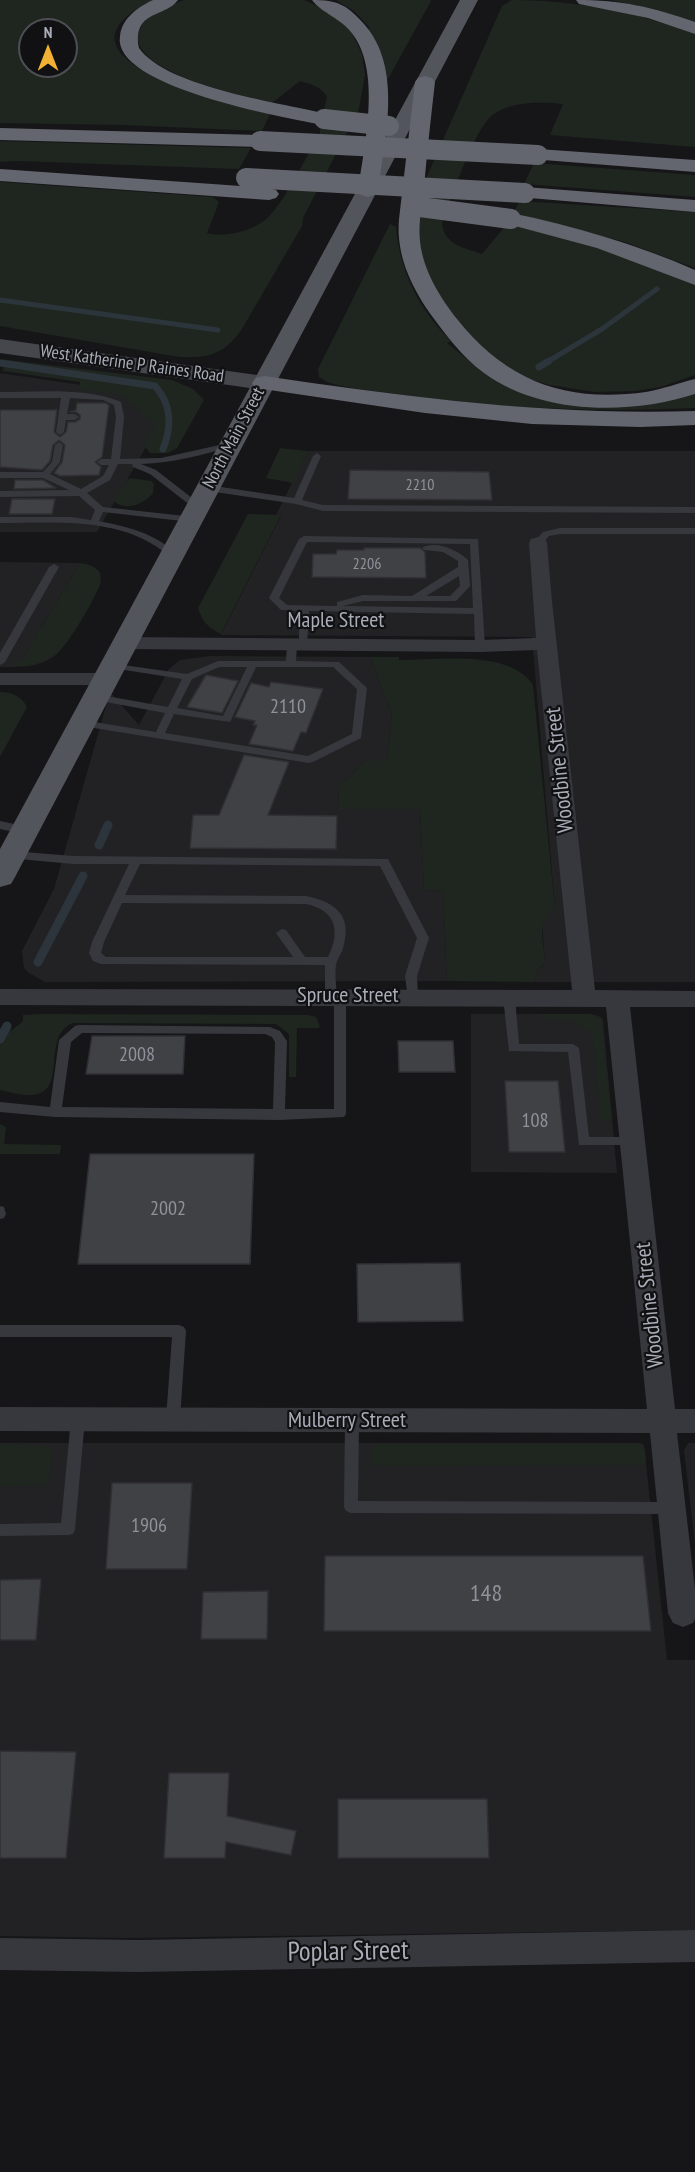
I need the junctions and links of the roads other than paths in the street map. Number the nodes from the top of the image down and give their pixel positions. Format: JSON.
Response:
{"nodes":[{"id":1,"x":169,"y":0,"type":"edge"},
{"id":2,"x":321,"y":0,"type":"edge"},
{"id":3,"x":469,"y":0,"type":"edge"},
{"id":4,"x":585,"y":0,"type":"edge"},
{"id":5,"x":695,"y":28,"type":"edge"},
{"id":6,"x":425,"y":81,"type":"junction"},
{"id":7,"x":0,"y":134,"type":"edge"},
{"id":8,"x":544,"y":148,"type":"junction"},
{"id":9,"x":695,"y":156,"type":"edge"},
{"id":10,"x":695,"y":166,"type":"edge"},
{"id":11,"x":0,"y":170,"type":"edge"},
{"id":12,"x":0,"y":176,"type":"edge"},
{"id":13,"x":368,"y":191,"type":"junction"},
{"id":14,"x":695,"y":206,"type":"edge"},
{"id":15,"x":695,"y":278,"type":"edge"},
{"id":16,"x":0,"y":346,"type":"edge"},
{"id":17,"x":264,"y":382,"type":"junction"},
{"id":18,"x":695,"y":386,"type":"edge"},
{"id":19,"x":0,"y":395,"type":"edge"},
{"id":20,"x":66,"y":395,"type":"junction"},
{"id":21,"x":62,"y":417,"type":"junction"},
{"id":22,"x":75,"y":417,"type":"dead end"},
{"id":23,"x":108,"y":417,"type":"dead end"},
{"id":24,"x":120,"y":417,"type":"junction"},
{"id":25,"x":695,"y":418,"type":"edge"},
{"id":26,"x":60,"y":432,"type":"dead end"},
{"id":27,"x":230,"y":444,"type":"junction"},
{"id":28,"x":58,"y":445,"type":"dead end"},
{"id":29,"x":317,"y":456,"type":"dead end"},
{"id":30,"x":56,"y":462,"type":"junction"},
{"id":31,"x":68,"y":462,"type":"dead end"},
{"id":32,"x":101,"y":462,"type":"dead end"},
{"id":33,"x":115,"y":462,"type":"junction"},
{"id":34,"x":132,"y":463,"type":"junction"},
{"id":35,"x":0,"y":475,"type":"edge"},
{"id":36,"x":45,"y":475,"type":"junction"},
{"id":37,"x":81,"y":493,"type":"junction"},
{"id":38,"x":0,"y":494,"type":"edge"},
{"id":39,"x":297,"y":501,"type":"junction"},
{"id":40,"x":199,"y":505,"type":"junction"},
{"id":41,"x":100,"y":509,"type":"junction"},
{"id":42,"x":695,"y":510,"type":"edge"},
{"id":43,"x":0,"y":520,"type":"edge"},
{"id":44,"x":94,"y":523,"type":"junction"},
{"id":45,"x":695,"y":531,"type":"edge"},
{"id":46,"x":538,"y":543,"type":"joint"},
{"id":47,"x":300,"y":547,"type":"junction"},
{"id":48,"x":173,"y":555,"type":"junction"},
{"id":49,"x":54,"y":567,"type":"dead end"},
{"id":50,"x":463,"y":568,"type":"junction"},
{"id":51,"x":414,"y":599,"type":"junction"},
{"id":52,"x":304,"y":608,"type":"junction"},
{"id":53,"x":324,"y":608,"type":"junction"},
{"id":54,"x":479,"y":611,"type":"junction"},
{"id":55,"x":547,"y":644,"type":"junction"},
{"id":56,"x":480,"y":646,"type":"junction"},
{"id":57,"x":295,"y":651,"type":"junction"},
{"id":58,"x":0,"y":662,"type":"edge"},
{"id":59,"x":253,"y":664,"type":"junction"},
{"id":60,"x":109,"y":671,"type":"junction"},
{"id":61,"x":188,"y":677,"type":"junction"},
{"id":62,"x":0,"y":679,"type":"edge"},
{"id":63,"x":171,"y":710,"type":"junction"},
{"id":64,"x":82,"y":723,"type":"junction"},
{"id":65,"x":159,"y":735,"type":"junction"},
{"id":66,"x":12,"y":828,"type":"edge"},
{"id":67,"x":136,"y":860,"type":"junction"},
{"id":68,"x":4,"y":867,"type":"edge"},
{"id":69,"x":118,"y":899,"type":"junction"},
{"id":70,"x":282,"y":933,"type":"dead end"},
{"id":71,"x":302,"y":961,"type":"junction"},
{"id":72,"x":331,"y":961,"type":"junction"},
{"id":73,"x":412,"y":996,"type":"junction"},
{"id":74,"x":0,"y":997,"type":"edge"},
{"id":75,"x":336,"y":997,"type":"junction"},
{"id":76,"x":509,"y":997,"type":"junction"},
{"id":77,"x":584,"y":997,"type":"junction"},
{"id":78,"x":617,"y":998,"type":"junction"},
{"id":79,"x":695,"y":999,"type":"edge"},
{"id":80,"x":0,"y":1107,"type":"edge"},
{"id":81,"x":55,"y":1112,"type":"junction"},
{"id":82,"x":279,"y":1115,"type":"junction"},
{"id":83,"x":634,"y":1142,"type":"junction"},
{"id":84,"x":0,"y":1334,"type":"edge"},
{"id":85,"x":0,"y":1419,"type":"edge"},
{"id":86,"x":78,"y":1419,"type":"junction"},
{"id":87,"x":173,"y":1419,"type":"junction"},
{"id":88,"x":662,"y":1420,"type":"junction"},
{"id":89,"x":352,"y":1421,"type":"junction"},
{"id":90,"x":695,"y":1421,"type":"edge"},
{"id":91,"x":671,"y":1508,"type":"junction"},
{"id":92,"x":0,"y":1530,"type":"edge"},
{"id":93,"x":682,"y":1613,"type":"dead end"},
{"id":94,"x":695,"y":1946,"type":"edge"},
{"id":95,"x":0,"y":1954,"type":"edge"}],
"edges":[{"from":1,"to":8,"type":"highway","bridge":true},
{"from":2,"to":13,"type":"highway"},
{"from":3,"to":6,"type":"main road","name":"North Main Street"},
{"from":4,"to":5,"type":"highway"},
{"from":6,"to":13,"type":"main road","name":"North Main Street"},
{"from":6,"to":18,"type":"highway"},
{"from":7,"to":8,"type":"highway","bridge":true},
{"from":8,"to":9,"type":"highway"},
{"from":8,"to":10,"type":"highway"},
{"from":11,"to":14,"type":"highway","bridge":true},
{"from":12,"to":15,"type":"highway","bridge":true},
{"from":13,"to":17,"type":"main road","name":"North Main Street"},
{"from":16,"to":17,"type":"street","name":"West Katherine P Raines Road"},
{"from":17,"to":25,"type":"highway"},
{"from":17,"to":27,"type":"main road","name":"North Main Street"},
{"from":19,"to":20,"type":"lane"},
{"from":20,"to":21,"type":"lane"},
{"from":20,"to":24,"type":"lane"},
{"from":21,"to":22,"type":"lane"},
{"from":21,"to":26,"type":"lane"},
{"from":23,"to":24,"type":"lane"},
{"from":24,"to":33,"type":"lane"},
{"from":27,"to":34,"type":"lane"},
{"from":27,"to":40,"type":"main road","name":"North Main Street"},
{"from":28,"to":30,"type":"lane"},
{"from":29,"to":39,"type":"lane"},
{"from":30,"to":31,"type":"lane"},
{"from":30,"to":36,"type":"lane"},
{"from":32,"to":33,"type":"lane"},
{"from":33,"to":34,"type":"lane"},
{"from":33,"to":37,"type":"lane"},
{"from":34,"to":40,"type":"lane"},
{"from":35,"to":36,"type":"lane"},
{"from":36,"to":37,"type":"lane"},
{"from":37,"to":38,"type":"lane"},
{"from":37,"to":41,"type":"lane"},
{"from":39,"to":40,"type":"lane"},
{"from":39,"to":42,"type":"lane"},
{"from":40,"to":41,"type":"lane"},
{"from":40,"to":48,"type":"main road","name":"North Main Street"},
{"from":41,"to":44,"type":"lane"},
{"from":43,"to":44,"type":"lane"},
{"from":44,"to":48,"type":"lane"},
{"from":45,"to":46,"type":"lane"},
{"from":46,"to":55,"type":"street","name":"Woodbine Street"},
{"from":47,"to":50,"type":"lane"},
{"from":47,"to":52,"type":"lane"},
{"from":47,"to":54,"type":"lane"},
{"from":48,"to":60,"type":"main road","name":"North Main Street"},
{"from":49,"to":58,"type":"lane"},
{"from":50,"to":51,"type":"lane"},
{"from":50,"to":51,"type":"lane"},
{"from":51,"to":53,"type":"lane"},
{"from":52,"to":53,"type":"lane"},
{"from":52,"to":57,"type":"lane"},
{"from":53,"to":54,"type":"lane"},
{"from":54,"to":56,"type":"lane"},
{"from":55,"to":56,"type":"street","name":"Maple Street"},
{"from":55,"to":77,"type":"street","name":"Woodbine Street"},
{"from":56,"to":57,"type":"street","name":"Maple Street"},
{"from":57,"to":59,"type":"lane"},
{"from":57,"to":60,"type":"street","name":"Maple Street"},
{"from":57,"to":65,"type":"lane"},
{"from":59,"to":61,"type":"lane"},
{"from":59,"to":63,"type":"lane"},
{"from":60,"to":61,"type":"lane"},
{"from":60,"to":62,"type":"street","name":"Maple Street"},
{"from":60,"to":63,"type":"lane"},
{"from":60,"to":64,"type":"main road","name":"North Main Street"},
{"from":61,"to":63,"type":"lane"},
{"from":63,"to":65,"type":"lane"},
{"from":64,"to":65,"type":"lane"},
{"from":64,"to":66,"type":"main road","name":"North Main Street"},
{"from":66,"to":68,"type":"main road","name":"North Main Street"},
{"from":67,"to":68,"type":"lane"},
{"from":67,"to":69,"type":"lane"},
{"from":67,"to":73,"type":"lane"},
{"from":69,"to":71,"type":"lane"},
{"from":69,"to":72,"type":"lane"},
{"from":70,"to":71,"type":"lane"},
{"from":71,"to":72,"type":"lane"},
{"from":72,"to":75,"type":"lane"},
{"from":73,"to":75,"type":"street","name":"Spruce Street"},
{"from":73,"to":76,"type":"street","name":"Spruce Street"},
{"from":74,"to":75,"type":"street","name":"Spruce Street"},
{"from":75,"to":82,"type":"lane"},
{"from":76,"to":77,"type":"street","name":"Spruce Street"},
{"from":76,"to":83,"type":"lane"},
{"from":77,"to":78,"type":"street","name":"Spruce Street"},
{"from":78,"to":79,"type":"street","name":"Spruce Street"},
{"from":78,"to":83,"type":"street","name":"Woodbine Street"},
{"from":80,"to":81,"type":"lane"},
{"from":81,"to":82,"type":"lane"},
{"from":81,"to":82,"type":"lane"},
{"from":83,"to":88,"type":"street","name":"Woodbine Street"},
{"from":84,"to":87,"type":"lane"},
{"from":85,"to":86,"type":"street","name":"Mulberry Street"},
{"from":86,"to":87,"type":"street","name":"Mulberry Street"},
{"from":86,"to":92,"type":"lane"},
{"from":87,"to":89,"type":"street","name":"Mulberry Street"},
{"from":88,"to":89,"type":"street","name":"Mulberry Street"},
{"from":88,"to":90,"type":"street","name":"Mulberry Street"},
{"from":88,"to":91,"type":"street","name":"Woodbine Street"},
{"from":89,"to":91,"type":"lane"},
{"from":91,"to":93,"type":"street","name":"Woodbine Street"},
{"from":94,"to":95,"type":"street","name":"Poplar Street"}]}
